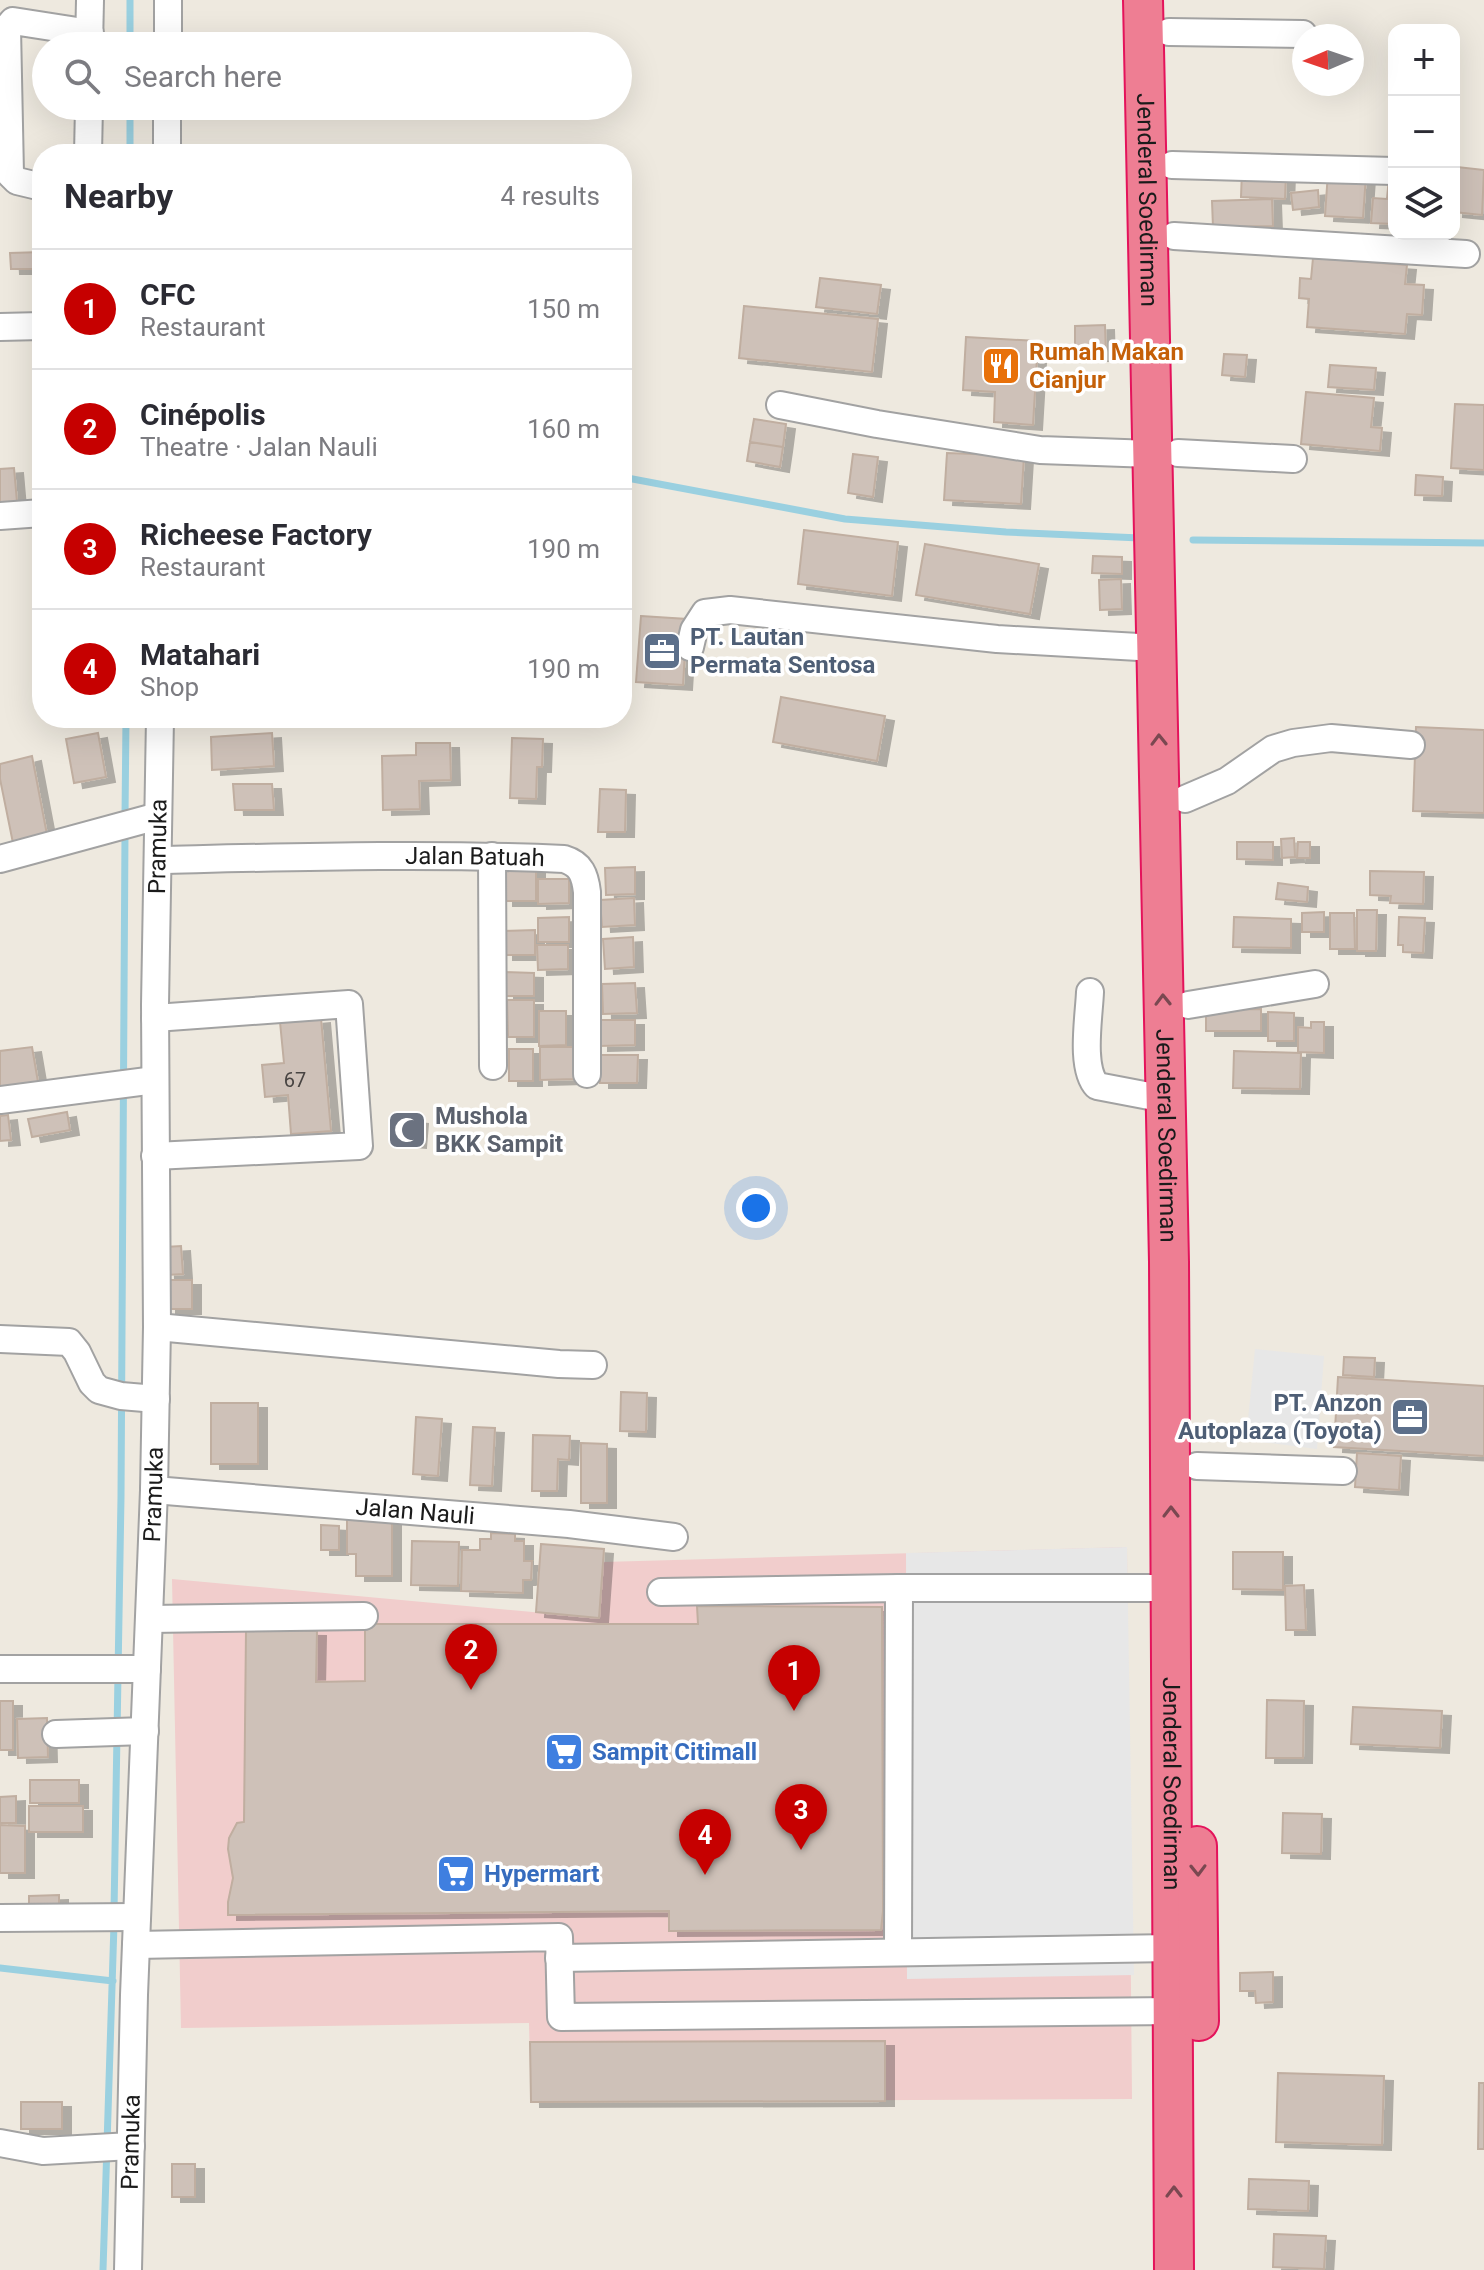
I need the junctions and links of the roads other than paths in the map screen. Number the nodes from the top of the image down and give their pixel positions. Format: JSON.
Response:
{"nodes":[{"id":1,"x":90,"y":0,"type":"edge"},
{"id":2,"x":168,"y":0,"type":"edge"},
{"id":3,"x":1143,"y":0,"type":"edge"},
{"id":4,"x":1169,"y":16,"type":"edge"},
{"id":5,"x":60,"y":32,"type":"edge"},
{"id":6,"x":90,"y":32,"type":"edge"},
{"id":7,"x":168,"y":32,"type":"edge"},
{"id":8,"x":1292,"y":33,"type":"edge"},
{"id":9,"x":89,"y":120,"type":"edge"},
{"id":10,"x":167,"y":120,"type":"edge"},
{"id":11,"x":88,"y":144,"type":"edge"},
{"id":12,"x":167,"y":144,"type":"edge"},
{"id":13,"x":1172,"y":165,"type":"junction"},
{"id":14,"x":1388,"y":171,"type":"edge"},
{"id":15,"x":32,"y":185,"type":"edge"},
{"id":16,"x":1174,"y":236,"type":"junction"},
{"id":17,"x":1466,"y":254,"type":"dead end"},
{"id":18,"x":32,"y":326,"type":"edge"},
{"id":19,"x":0,"y":327,"type":"edge"},
{"id":20,"x":780,"y":405,"type":"dead end"},
{"id":21,"x":1165,"y":454,"type":"junction"},
{"id":22,"x":1293,"y":459,"type":"dead end"},
{"id":23,"x":32,"y":514,"type":"edge"},
{"id":24,"x":0,"y":516,"type":"edge"},
{"id":25,"x":690,"y":647,"type":"dead end"},
{"id":26,"x":1156,"y":648,"type":"junction"},
{"id":27,"x":158,"y":728,"type":"edge"},
{"id":28,"x":1411,"y":745,"type":"dead end"},
{"id":29,"x":1185,"y":799,"type":"junction"},
{"id":30,"x":137,"y":820,"type":"junction"},
{"id":31,"x":492,"y":856,"type":"junction"},
{"id":32,"x":0,"y":859,"type":"edge"},
{"id":33,"x":159,"y":860,"type":"junction"},
{"id":34,"x":1174,"y":889,"type":"junction"},
{"id":35,"x":1315,"y":984,"type":"dead end"},
{"id":36,"x":1090,"y":992,"type":"dead end"},
{"id":37,"x":1188,"y":1005,"type":"junction"},
{"id":38,"x":155,"y":1018,"type":"junction"},
{"id":39,"x":493,"y":1066,"type":"dead end"},
{"id":40,"x":587,"y":1074,"type":"dead end"},
{"id":41,"x":144,"y":1081,"type":"junction"},
{"id":42,"x":1165,"y":1099,"type":"junction"},
{"id":43,"x":0,"y":1100,"type":"edge"},
{"id":44,"x":155,"y":1156,"type":"junction"},
{"id":45,"x":157,"y":1327,"type":"junction"},
{"id":46,"x":0,"y":1339,"type":"edge"},
{"id":47,"x":593,"y":1365,"type":"dead end"},
{"id":48,"x":156,"y":1399,"type":"junction"},
{"id":49,"x":1197,"y":1466,"type":"junction"},
{"id":50,"x":1343,"y":1471,"type":"dead end"},
{"id":51,"x":154,"y":1490,"type":"junction"},
{"id":52,"x":674,"y":1537,"type":"dead end"},
{"id":53,"x":899,"y":1588,"type":"junction"},
{"id":54,"x":1172,"y":1588,"type":"junction"},
{"id":55,"x":661,"y":1592,"type":"dead end"},
{"id":56,"x":364,"y":1616,"type":"dead end"},
{"id":57,"x":150,"y":1619,"type":"junction"},
{"id":58,"x":0,"y":1669,"type":"edge"},
{"id":59,"x":147,"y":1669,"type":"junction"},
{"id":60,"x":145,"y":1731,"type":"junction"},
{"id":61,"x":56,"y":1734,"type":"dead end"},
{"id":62,"x":120,"y":1917,"type":"junction"},
{"id":63,"x":0,"y":1918,"type":"edge"},
{"id":64,"x":136,"y":1945,"type":"junction"},
{"id":65,"x":1172,"y":1948,"type":"junction"},
{"id":66,"x":898,"y":1952,"type":"junction"},
{"id":67,"x":559,"y":1958,"type":"junction"},
{"id":68,"x":1187,"y":2011,"type":"junction"},
{"id":69,"x":0,"y":2143,"type":"edge"},
{"id":70,"x":113,"y":2147,"type":"junction"},
{"id":71,"x":128,"y":2270,"type":"edge"},
{"id":72,"x":1174,"y":2270,"type":"edge"},
{"id":73,"x":1200,"y":2270,"type":"edge"}],
"edges":[{"from":1,"to":6,"type":"street"},
{"from":2,"to":7,"type":"street"},
{"from":3,"to":21,"type":"highway","name":"Jenderal Soedirman"},
{"from":4,"to":8,"type":"street"},
{"from":4,"to":13,"type":"highway","name":"Jenderal Soedirman"},
{"from":5,"to":15,"type":"street"},
{"from":9,"to":11,"type":"street"},
{"from":10,"to":12,"type":"street"},
{"from":13,"to":14,"type":"street"},
{"from":13,"to":16,"type":"highway","name":"Jenderal Soedirman"},
{"from":16,"to":17,"type":"street"},
{"from":16,"to":21,"type":"highway","name":"Jenderal Soedirman"},
{"from":18,"to":19,"type":"street"},
{"from":20,"to":21,"type":"street"},
{"from":21,"to":22,"type":"street"},
{"from":21,"to":26,"type":"highway","name":"Jenderal Soedirman"},
{"from":21,"to":29,"type":"highway","name":"Jenderal Soedirman"},
{"from":23,"to":24,"type":"street"},
{"from":25,"to":26,"type":"street"},
{"from":34,"to":26,"type":"highway","name":"Jenderal Soedirman","one_way":true},
{"from":27,"to":30,"type":"street","name":"Pramuka"},
{"from":28,"to":29,"type":"street"},
{"from":29,"to":34,"type":"highway","name":"Jenderal Soedirman"},
{"from":30,"to":32,"type":"street"},
{"from":30,"to":33,"type":"street","name":"Pramuka"},
{"from":31,"to":33,"type":"street","name":"Jalan Batuah"},
{"from":31,"to":39,"type":"street"},
{"from":31,"to":40,"type":"street","name":"Jalan Batuah"},
{"from":33,"to":38,"type":"street","name":"Pramuka"},
{"from":34,"to":37,"type":"highway","name":"Jenderal Soedirman"},
{"from":42,"to":34,"type":"highway","name":"Jenderal Soedirman","one_way":true},
{"from":35,"to":37,"type":"street"},
{"from":36,"to":42,"type":"street"},
{"from":37,"to":49,"type":"highway","name":"Jenderal Soedirman"},
{"from":38,"to":41,"type":"street","name":"Pramuka"},
{"from":38,"to":44,"type":"street"},
{"from":41,"to":43,"type":"street"},
{"from":41,"to":44,"type":"street","name":"Pramuka"},
{"from":54,"to":42,"type":"highway","name":"Jenderal Soedirman","one_way":true},
{"from":44,"to":45,"type":"street","name":"Pramuka"},
{"from":45,"to":47,"type":"street"},
{"from":45,"to":48,"type":"street","name":"Pramuka"},
{"from":46,"to":48,"type":"street"},
{"from":48,"to":51,"type":"street","name":"Pramuka"},
{"from":49,"to":50,"type":"street"},
{"from":49,"to":68,"type":"highway","name":"Jenderal Soedirman","one_way":true},
{"from":51,"to":52,"type":"street","name":"Jalan Nauli"},
{"from":51,"to":57,"type":"street","name":"Pramuka"},
{"from":53,"to":54,"type":"street"},
{"from":53,"to":55,"type":"street"},
{"from":53,"to":66,"type":"street"},
{"from":54,"to":65,"type":"highway","name":"Jenderal Soedirman"},
{"from":56,"to":57,"type":"street"},
{"from":57,"to":59,"type":"street","name":"Pramuka"},
{"from":58,"to":59,"type":"street"},
{"from":59,"to":60,"type":"street","name":"Pramuka"},
{"from":60,"to":61,"type":"street"},
{"from":60,"to":62,"type":"street","name":"Pramuka"},
{"from":62,"to":63,"type":"street"},
{"from":62,"to":64,"type":"street","name":"Pramuka"},
{"from":64,"to":67,"type":"street"},
{"from":64,"to":70,"type":"street","name":"Pramuka"},
{"from":65,"to":66,"type":"street"},
{"from":65,"to":68,"type":"highway","name":"Jenderal Soedirman"},
{"from":66,"to":67,"type":"street"},
{"from":67,"to":68,"type":"street"},
{"from":72,"to":68,"type":"highway","name":"Jenderal Soedirman","one_way":true},
{"from":68,"to":73,"type":"highway","name":"Jenderal Soedirman"},
{"from":69,"to":70,"type":"street"},
{"from":70,"to":71,"type":"street","name":"Pramuka"}]}
